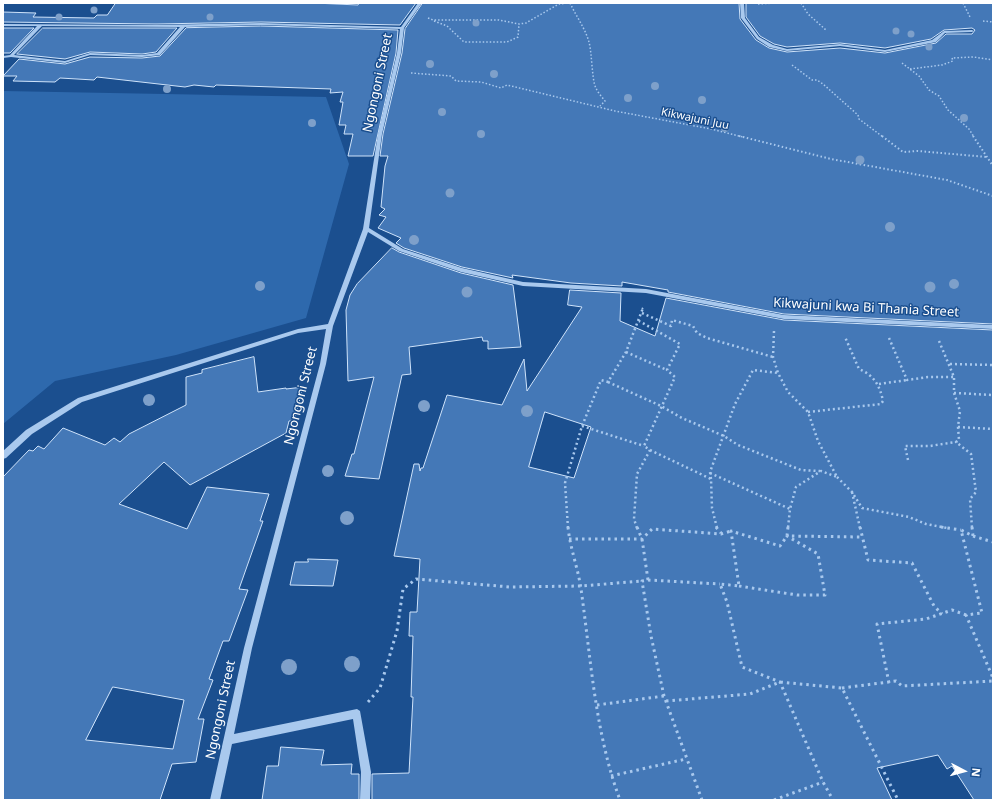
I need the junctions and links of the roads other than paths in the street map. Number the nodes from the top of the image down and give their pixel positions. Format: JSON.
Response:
{"nodes":[{"id":1,"x":419,"y":3,"type":"edge"},
{"id":2,"x":742,"y":3,"type":"edge"},
{"id":3,"x":3,"y":25,"type":"edge"},
{"id":4,"x":41,"y":25,"type":"junction"},
{"id":5,"x":183,"y":26,"type":"junction"},
{"id":6,"x":402,"y":28,"type":"junction"},
{"id":7,"x":972,"y":31,"type":"dead end"},
{"id":8,"x":11,"y":56,"type":"junction"},
{"id":9,"x":3,"y":57,"type":"edge"},
{"id":10,"x":366,"y":229,"type":"junction"},
{"id":11,"x":330,"y":326,"type":"junction"},
{"id":12,"x":993,"y":327,"type":"edge"},
{"id":13,"x":3,"y":456,"type":"edge"},
{"id":14,"x":228,"y":740,"type":"junction"},
{"id":15,"x":215,"y":800,"type":"edge"},
{"id":16,"x":365,"y":800,"type":"edge"}],
"edges":[{"from":1,"to":6,"type":"street","name":"Ngongoni Street"},
{"from":2,"to":7,"type":"street"},
{"from":3,"to":4,"type":"street"},
{"from":4,"to":5,"type":"street"},
{"from":4,"to":8,"type":"street"},
{"from":5,"to":6,"type":"street"},
{"from":5,"to":8,"type":"street"},
{"from":6,"to":10,"type":"street","name":"Ngongoni Street"},
{"from":8,"to":9,"type":"street"},
{"from":10,"to":11,"type":"street","name":"Ngongoni Street"},
{"from":10,"to":12,"type":"street","name":"Kikwajuni kwa Bi Thania Street"},
{"from":11,"to":13,"type":"street"},
{"from":11,"to":14,"type":"street","name":"Ngongoni Street"},
{"from":14,"to":15,"type":"street","name":"Ngongoni Street"},
{"from":14,"to":16,"type":"street"}]}
